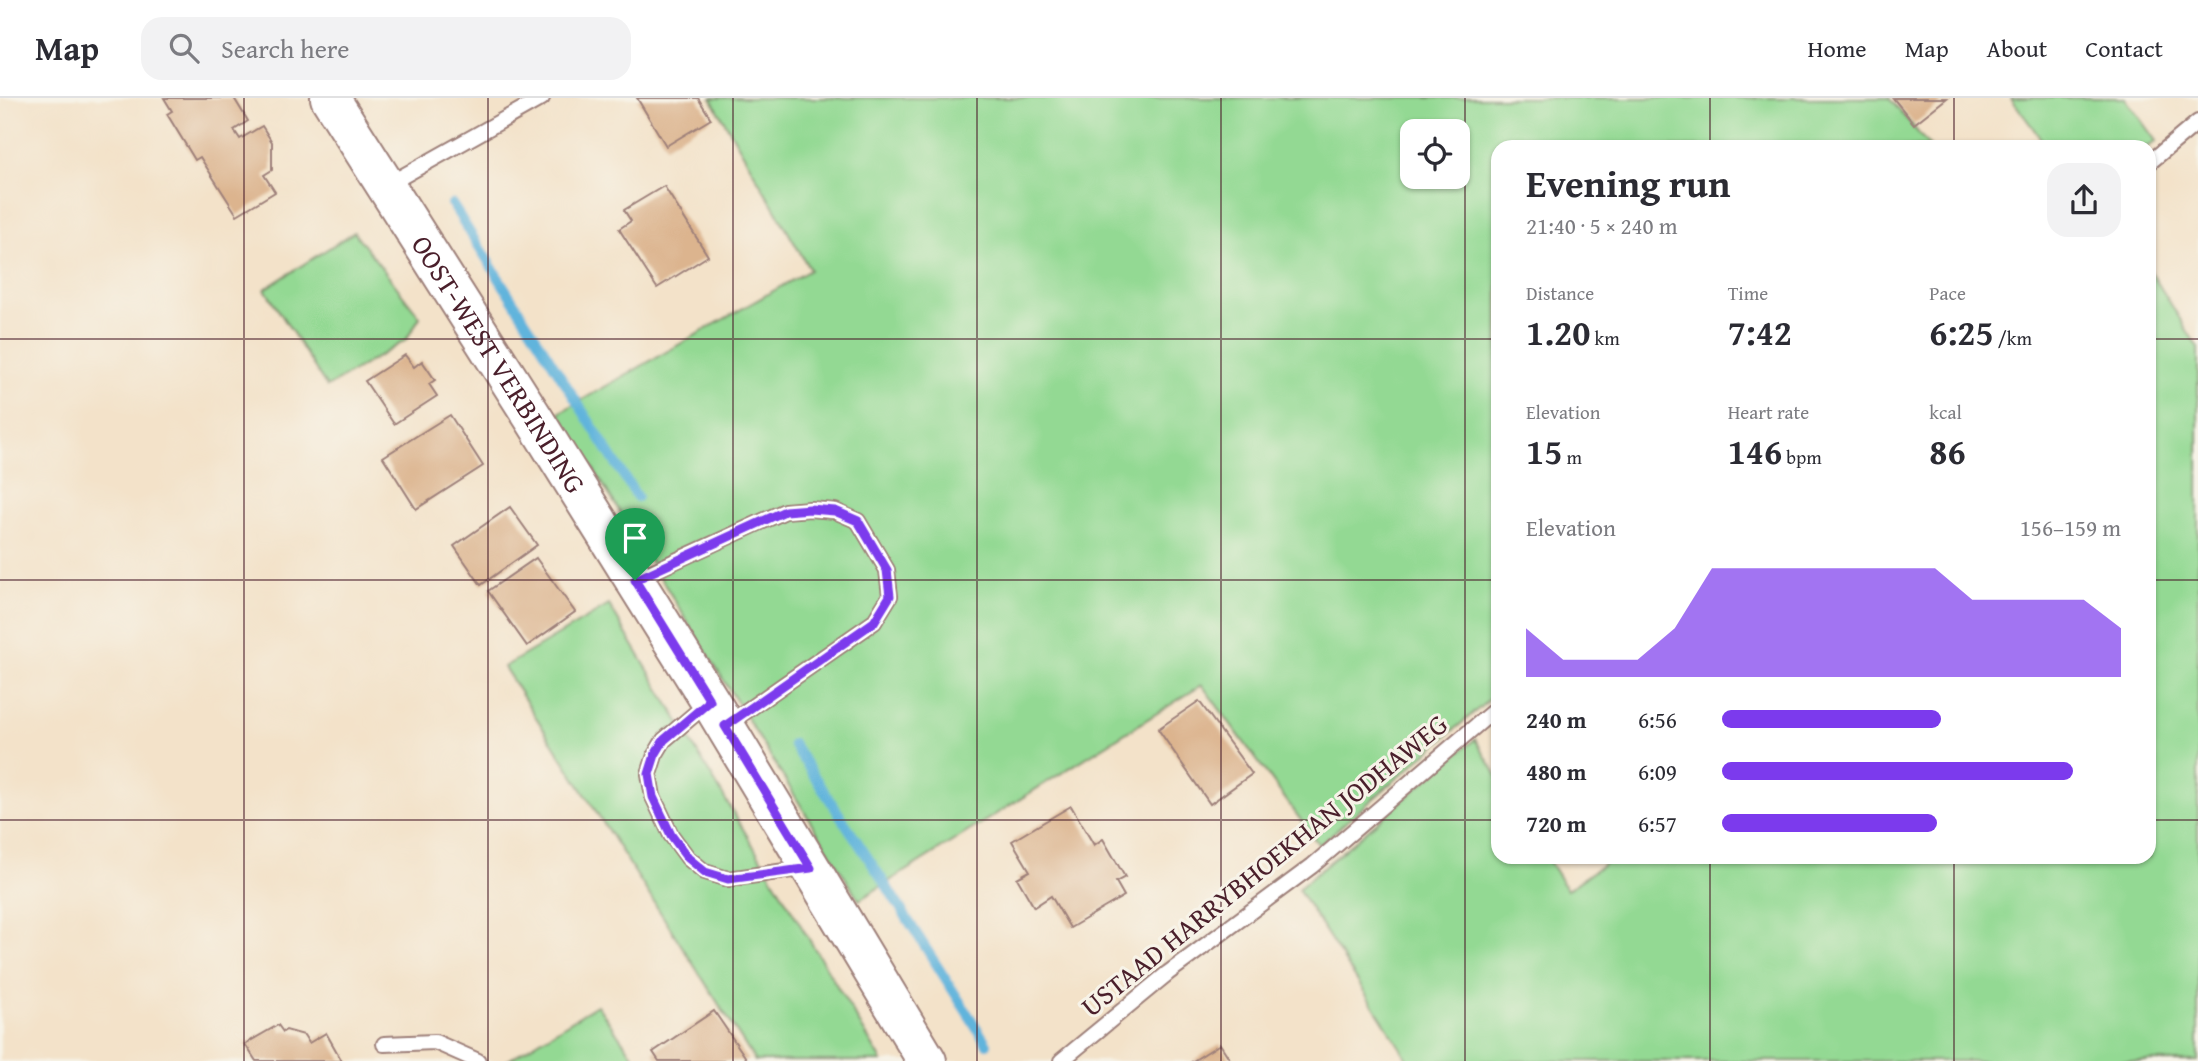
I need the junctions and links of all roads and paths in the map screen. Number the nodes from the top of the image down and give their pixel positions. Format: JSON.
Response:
{"nodes":[{"id":1,"x":330,"y":98,"type":"edge"},
{"id":2,"x":542,"y":98,"type":"edge"},
{"id":3,"x":2198,"y":122,"type":"edge"},
{"id":4,"x":2156,"y":157,"type":"edge"},
{"id":5,"x":386,"y":185,"type":"junction"},
{"id":6,"x":635,"y":580,"type":"junction"},
{"id":7,"x":1491,"y":712,"type":"edge"},
{"id":8,"x":717,"y":714,"type":"junction"},
{"id":9,"x":811,"y":868,"type":"junction"},
{"id":10,"x":384,"y":1044,"type":"dead end"},
{"id":11,"x":478,"y":1061,"type":"edge"},
{"id":12,"x":927,"y":1061,"type":"edge"},
{"id":13,"x":1061,"y":1061,"type":"edge"}],
"edges":[{"from":1,"to":5,"type":"main road","name":"OOST-WEST VERBINDING"},
{"from":2,"to":5,"type":"lane"},
{"from":3,"to":4,"type":"lane"},
{"from":5,"to":6,"type":"main road","name":"OOST-WEST VERBINDING"},
{"from":6,"to":8,"type":"main road","name":"OOST-WEST VERBINDING"},
{"from":6,"to":8,"type":"lane"},
{"from":7,"to":13,"type":"lane","name":"USTAAD HARRYBHOEKHAN JODHAWEG"},
{"from":8,"to":9,"type":"main road","name":"OOST-WEST VERBINDING"},
{"from":8,"to":9,"type":"lane"},
{"from":9,"to":12,"type":"main road","name":"OOST-WEST VERBINDING"},
{"from":10,"to":11,"type":"lane"}]}
